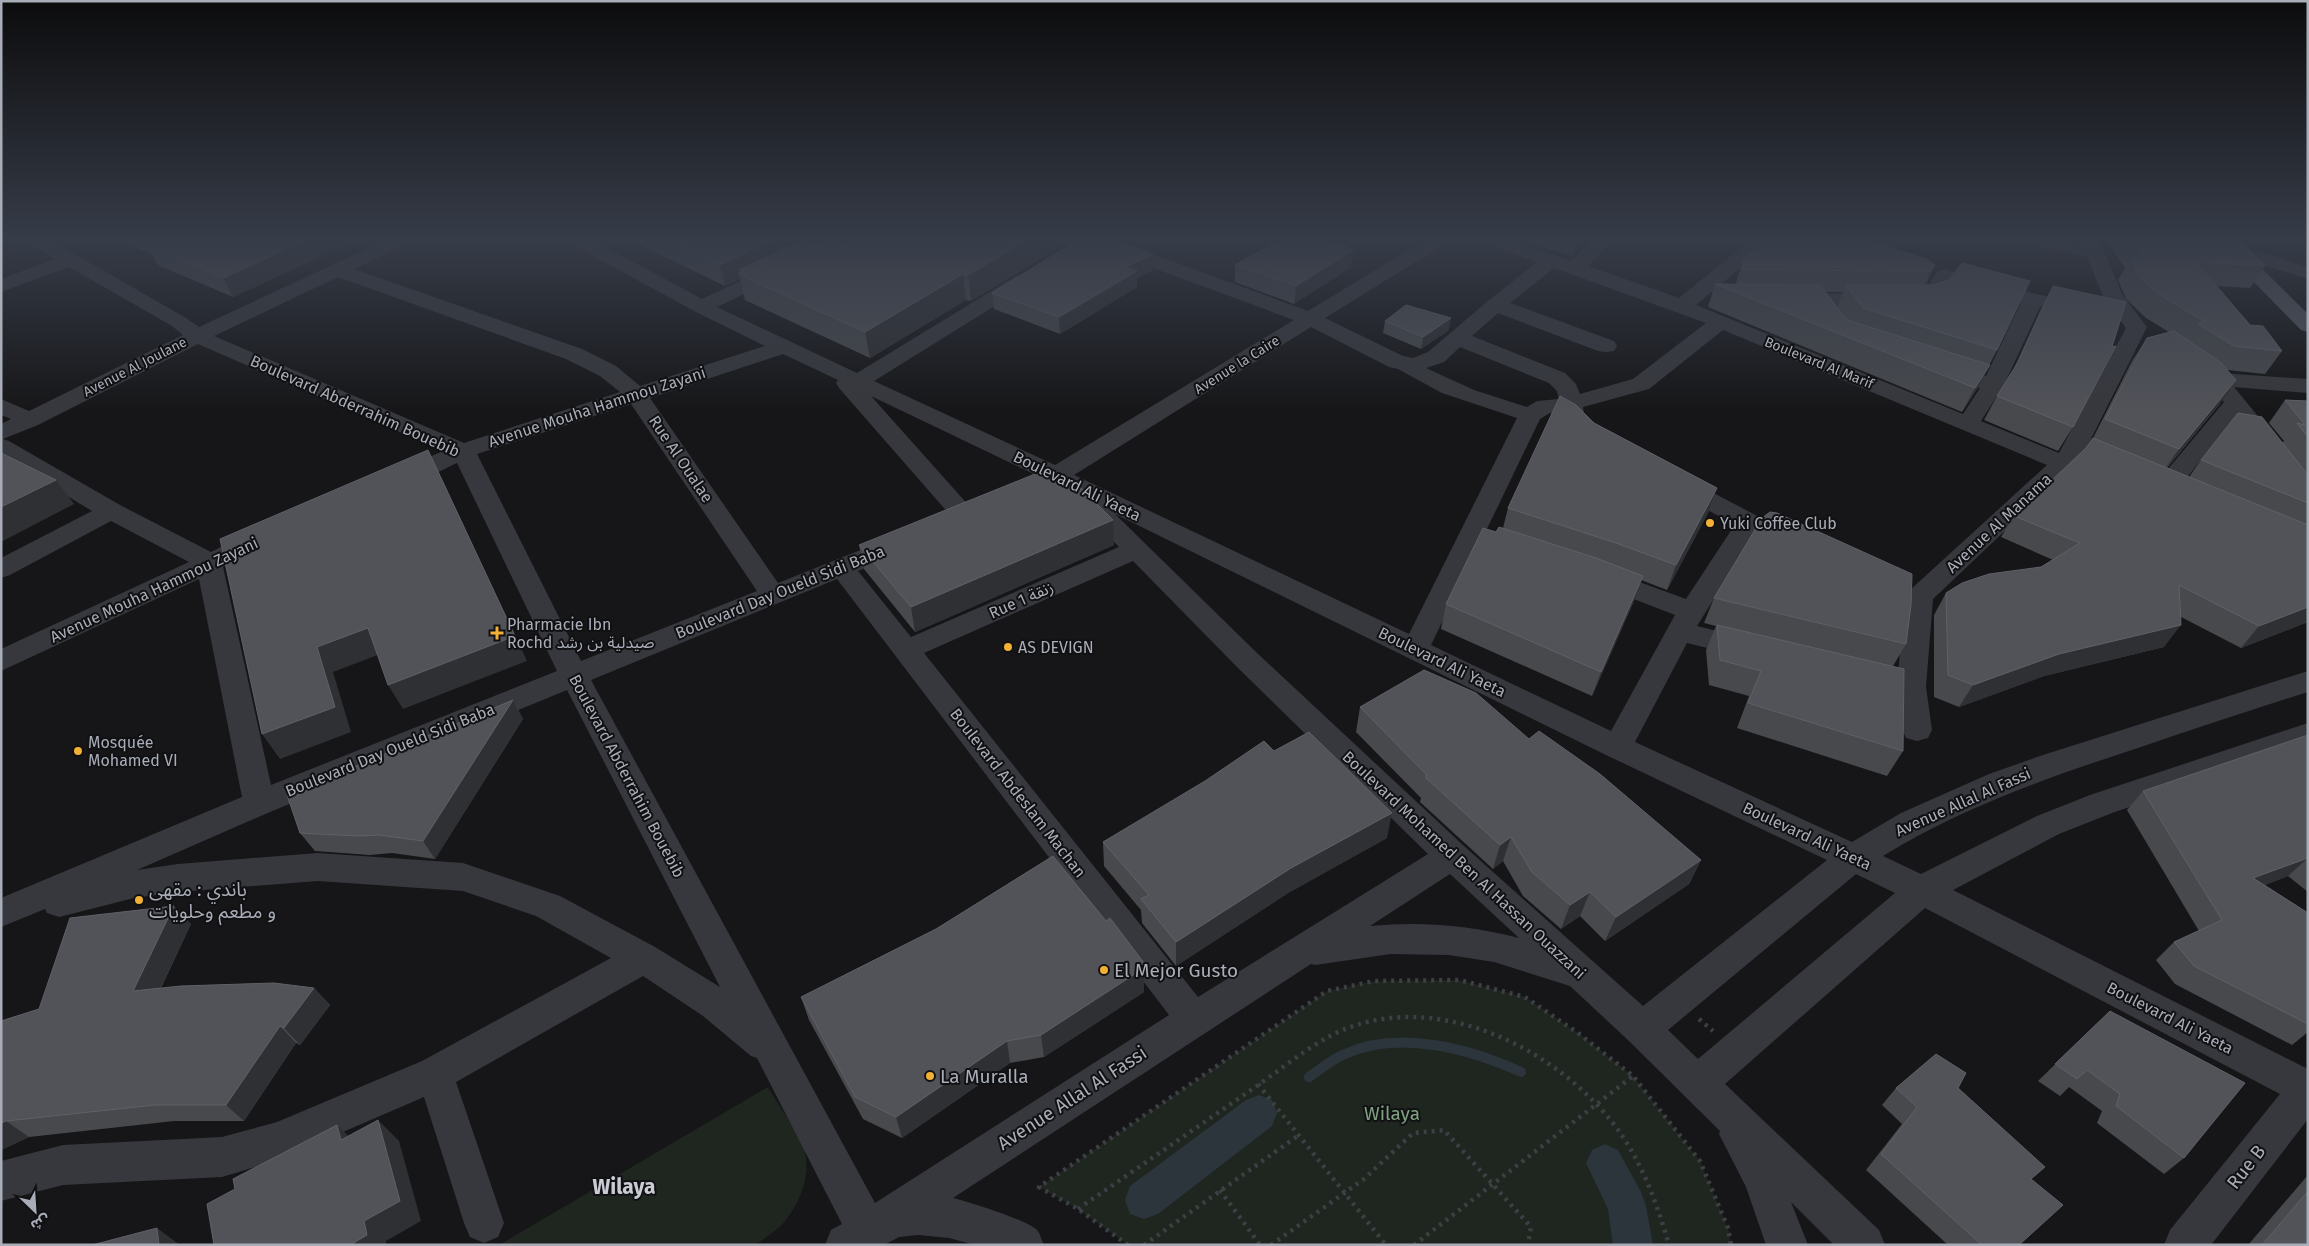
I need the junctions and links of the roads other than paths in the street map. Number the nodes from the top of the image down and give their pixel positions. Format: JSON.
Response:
{"nodes":[{"id":1,"x":133,"y":296,"type":"edge"},
{"id":2,"x":282,"y":296,"type":"edge"},
{"id":3,"x":411,"y":296,"type":"edge"},
{"id":4,"x":682,"y":296,"type":"edge"},
{"id":5,"x":724,"y":296,"type":"edge"},
{"id":6,"x":992,"y":296,"type":"edge"},
{"id":7,"x":1244,"y":296,"type":"edge"},
{"id":8,"x":1348,"y":296,"type":"edge"},
{"id":9,"x":1505,"y":296,"type":"edge"},
{"id":10,"x":1667,"y":296,"type":"edge"},
{"id":11,"x":1693,"y":296,"type":"edge"},
{"id":12,"x":1931,"y":296,"type":"edge"},
{"id":13,"x":2019,"y":296,"type":"edge"},
{"id":14,"x":2112,"y":296,"type":"edge"},
{"id":15,"x":2278,"y":296,"type":"edge"},
{"id":16,"x":2298,"y":296,"type":"edge"},
{"id":17,"x":1721,"y":299,"type":"edge"},
{"id":18,"x":1770,"y":299,"type":"edge"},
{"id":19,"x":1818,"y":299,"type":"junction"},
{"id":20,"x":2033,"y":300,"type":"junction"},
{"id":21,"x":1686,"y":302,"type":"junction"},
{"id":22,"x":1495,"y":304,"type":"junction"},
{"id":23,"x":2308,"y":305,"type":"edge"},
{"id":24,"x":701,"y":307,"type":"junction"},
{"id":25,"x":1311,"y":319,"type":"junction"},
{"id":26,"x":1832,"y":320,"type":"edge"},
{"id":27,"x":1721,"y":322,"type":"junction"},
{"id":28,"x":2308,"y":326,"type":"edge"},
{"id":29,"x":2139,"y":327,"type":"junction"},
{"id":30,"x":197,"y":336,"type":"junction"},
{"id":31,"x":1457,"y":338,"type":"junction"},
{"id":32,"x":786,"y":346,"type":"junction"},
{"id":33,"x":1606,"y":346,"type":"dead end"},
{"id":34,"x":2187,"y":358,"type":"edge"},
{"id":35,"x":1928,"y":364,"type":"edge"},
{"id":36,"x":1406,"y":365,"type":"junction"},
{"id":37,"x":848,"y":378,"type":"junction"},
{"id":38,"x":2214,"y":379,"type":"junction"},
{"id":39,"x":1993,"y":385,"type":"junction"},
{"id":40,"x":2308,"y":386,"type":"edge"},
{"id":41,"x":636,"y":394,"type":"junction"},
{"id":42,"x":2235,"y":403,"type":"junction"},
{"id":43,"x":1571,"y":405,"type":"junction"},
{"id":44,"x":1,"y":406,"type":"edge"},
{"id":45,"x":1530,"y":415,"type":"junction"},
{"id":46,"x":30,"y":420,"type":"junction"},
{"id":47,"x":1968,"y":424,"type":"junction"},
{"id":48,"x":1,"y":433,"type":"edge"},
{"id":49,"x":1605,"y":444,"type":"edge"},
{"id":50,"x":1,"y":446,"type":"edge"},
{"id":51,"x":463,"y":451,"type":"junction"},
{"id":52,"x":2077,"y":455,"type":"junction"},
{"id":53,"x":1664,"y":476,"type":"edge"},
{"id":54,"x":1063,"y":478,"type":"junction"},
{"id":55,"x":2167,"y":486,"type":"edge"},
{"id":56,"x":382,"y":487,"type":"edge"},
{"id":57,"x":1025,"y":492,"type":"edge"},
{"id":58,"x":2308,"y":501,"type":"edge"},
{"id":59,"x":111,"y":511,"type":"junction"},
{"id":60,"x":1757,"y":527,"type":"junction"},
{"id":61,"x":282,"y":530,"type":"edge"},
{"id":62,"x":1811,"y":546,"type":"edge"},
{"id":63,"x":1136,"y":550,"type":"junction"},
{"id":64,"x":209,"y":562,"type":"junction"},
{"id":65,"x":841,"y":567,"type":"junction"},
{"id":66,"x":1,"y":569,"type":"edge"},
{"id":67,"x":1582,"y":570,"type":"edge"},
{"id":68,"x":1896,"y":585,"type":"edge"},
{"id":69,"x":773,"y":595,"type":"junction"},
{"id":70,"x":1920,"y":596,"type":"junction"},
{"id":71,"x":1685,"y":621,"type":"junction"},
{"id":72,"x":906,"y":650,"type":"junction"},
{"id":73,"x":1415,"y":650,"type":"junction"},
{"id":74,"x":1776,"y":654,"type":"edge"},
{"id":75,"x":1,"y":661,"type":"edge"},
{"id":76,"x":574,"y":676,"type":"junction"},
{"id":77,"x":1883,"y":680,"type":"edge"},
{"id":78,"x":2308,"y":681,"type":"edge"},
{"id":79,"x":1912,"y":687,"type":"junction"},
{"id":80,"x":1917,"y":730,"type":"dead end"},
{"id":81,"x":2308,"y":734,"type":"edge"},
{"id":82,"x":1617,"y":747,"type":"junction"},
{"id":83,"x":259,"y":803,"type":"junction"},
{"id":84,"x":1452,"y":856,"type":"junction"},
{"id":85,"x":1853,"y":858,"type":"junction"},
{"id":86,"x":1922,"y":890,"type":"junction"},
{"id":87,"x":1,"y":913,"type":"edge"},
{"id":88,"x":1,"y":918,"type":"edge"},
{"id":89,"x":1299,"y":953,"type":"junction"},
{"id":90,"x":643,"y":958,"type":"junction"},
{"id":91,"x":1581,"y":973,"type":"junction"},
{"id":92,"x":1194,"y":1019,"type":"junction"},
{"id":93,"x":1642,"y":1029,"type":"junction"},
{"id":94,"x":771,"y":1050,"type":"junction"},
{"id":95,"x":435,"y":1074,"type":"junction"},
{"id":96,"x":1698,"y":1083,"type":"junction"},
{"id":97,"x":2308,"y":1089,"type":"edge"},
{"id":98,"x":1725,"y":1111,"type":"junction"},
{"id":99,"x":1,"y":1180,"type":"edge"},
{"id":100,"x":484,"y":1223,"type":"dead end"},
{"id":101,"x":857,"y":1238,"type":"edge"},
{"id":102,"x":1024,"y":1245,"type":"edge"},
{"id":103,"x":1787,"y":1245,"type":"edge"},
{"id":104,"x":1864,"y":1245,"type":"edge"},
{"id":105,"x":2184,"y":1245,"type":"edge"}],
"edges":[{"from":1,"to":30,"type":"street","name":"Boulevard Abderrahim Bouebib"},
{"from":2,"to":30,"type":"street","name":"Avenue Al Joulane"},
{"from":3,"to":41,"type":"street","name":"Rue Al Oualae"},
{"from":4,"to":24,"type":"street","name":"Boulevard Ali Yaeta"},
{"from":5,"to":24,"type":"street"},
{"from":6,"to":37,"type":"street"},
{"from":7,"to":25,"type":"street"},
{"from":8,"to":25,"type":"street","name":"Avenue la Caire"},
{"from":9,"to":22,"type":"street"},
{"from":10,"to":21,"type":"street","name":"Boulevard Al Marif"},
{"from":11,"to":21,"type":"street"},
{"from":12,"to":19,"type":"street"},
{"from":13,"to":20,"type":"street"},
{"from":14,"to":29,"type":"street"},
{"from":15,"to":28,"type":"main road"},
{"from":16,"to":23,"type":"main road"},
{"from":17,"to":21,"type":"street"},
{"from":18,"to":19,"type":"street"},
{"from":19,"to":26,"type":"street"},
{"from":20,"to":29,"type":"street"},
{"from":20,"to":39,"type":"street"},
{"from":21,"to":27,"type":"street","name":"Boulevard Al Marif"},
{"from":22,"to":31,"type":"street"},
{"from":22,"to":33,"type":"street"},
{"from":24,"to":32,"type":"street","name":"Boulevard Ali Yaeta"},
{"from":25,"to":36,"type":"street"},
{"from":25,"to":54,"type":"street","name":"Avenue la Caire"},
{"from":27,"to":43,"type":"street"},
{"from":27,"to":47,"type":"street","name":"Boulevard Al Marif"},
{"from":29,"to":52,"type":"street","name":"Avenue Al Manama"},
{"from":30,"to":46,"type":"street","name":"Avenue Al Joulane"},
{"from":30,"to":51,"type":"street","name":"Boulevard Abderrahim Bouebib"},
{"from":31,"to":36,"type":"street"},
{"from":31,"to":43,"type":"street"},
{"from":32,"to":37,"type":"street","name":"Boulevard Ali Yaeta"},
{"from":32,"to":41,"type":"street","name":"Avenue Mouha Hammou Zayani"},
{"from":34,"to":38,"type":"street"},
{"from":35,"to":39,"type":"street"},
{"from":36,"to":45,"type":"street"},
{"from":37,"to":54,"type":"street","name":"Boulevard Ali Yaeta"},
{"from":37,"to":65,"type":"street","name":"Boulevard Day Oueld Sidi Baba"},
{"from":38,"to":40,"type":"street"},
{"from":38,"to":42,"type":"street"},
{"from":39,"to":47,"type":"street"},
{"from":41,"to":51,"type":"street","name":"Avenue Mouha Hammou Zayani"},
{"from":41,"to":69,"type":"street","name":"Rue Al Oualae"},
{"from":42,"to":55,"type":"street"},
{"from":42,"to":58,"type":"street"},
{"from":43,"to":45,"type":"street"},
{"from":43,"to":49,"type":"street"},
{"from":44,"to":46,"type":"street"},
{"from":45,"to":73,"type":"street"},
{"from":46,"to":48,"type":"street","name":"Avenue Al Joulane"},
{"from":47,"to":52,"type":"street","name":"Boulevard Al Marif"},
{"from":50,"to":59,"type":"street"},
{"from":51,"to":56,"type":"street","name":"Avenue Mouha Hammou Zayani"},
{"from":51,"to":76,"type":"street","name":"Boulevard Abderrahim Bouebib"},
{"from":52,"to":70,"type":"street","name":"Avenue Al Manama"},
{"from":53,"to":60,"type":"street"},
{"from":54,"to":57,"type":"street"},
{"from":54,"to":63,"type":"street","name":"Boulevard Mohamed Ben Al Hassan Ouazzani"},
{"from":54,"to":73,"type":"street","name":"Boulevard Ali Yaeta"},
{"from":59,"to":64,"type":"street"},
{"from":59,"to":66,"type":"street"},
{"from":60,"to":62,"type":"street"},
{"from":60,"to":71,"type":"street"},
{"from":61,"to":64,"type":"street","name":"Avenue Mouha Hammou Zayani"},
{"from":63,"to":72,"type":"street","name":"Rue 1 زنقة"},
{"from":63,"to":84,"type":"street","name":"Boulevard Mohamed Ben Al Hassan Ouazzani"},
{"from":64,"to":75,"type":"street","name":"Avenue Mouha Hammou Zayani"},
{"from":64,"to":83,"type":"street"},
{"from":65,"to":69,"type":"street","name":"Boulevard Day Oueld Sidi Baba"},
{"from":65,"to":72,"type":"street","name":"Boulevard Abdeslam Machan"},
{"from":67,"to":71,"type":"street"},
{"from":68,"to":70,"type":"street"},
{"from":69,"to":76,"type":"street","name":"Boulevard Day Oueld Sidi Baba"},
{"from":70,"to":79,"type":"street"},
{"from":71,"to":74,"type":"street"},
{"from":71,"to":82,"type":"street"},
{"from":72,"to":92,"type":"street","name":"Boulevard Abdeslam Machan"},
{"from":73,"to":82,"type":"street","name":"Boulevard Ali Yaeta"},
{"from":76,"to":83,"type":"street","name":"Boulevard Day Oueld Sidi Baba"},
{"from":76,"to":94,"type":"street","name":"Boulevard Abderrahim Bouebib"},
{"from":77,"to":79,"type":"street"},
{"from":78,"to":85,"type":"street","name":"Avenue Allal Al Fassi"},
{"from":79,"to":80,"type":"street"},
{"from":81,"to":86,"type":"street"},
{"from":82,"to":85,"type":"street","name":"Boulevard Ali Yaeta"},
{"from":83,"to":87,"type":"street","name":"Boulevard Day Oueld Sidi Baba"},
{"from":84,"to":89,"type":"street","name":"Avenue Allal Al Fassi"},
{"from":84,"to":91,"type":"street","name":"Boulevard Mohamed Ben Al Hassan Ouazzani"},
{"from":85,"to":86,"type":"street","name":"Boulevard Ali Yaeta"},
{"from":85,"to":93,"type":"street","name":"Avenue Allal Al Fassi"},
{"from":86,"to":96,"type":"street"},
{"from":86,"to":97,"type":"street","name":"Boulevard Ali Yaeta"},
{"from":88,"to":90,"type":"street"},
{"from":89,"to":91,"type":"street","name":"Avenue Allal Al Fassi"},
{"from":89,"to":92,"type":"street","name":"Avenue Allal Al Fassi"},
{"from":90,"to":94,"type":"street"},
{"from":90,"to":95,"type":"street"},
{"from":91,"to":93,"type":"street","name":"Boulevard Mohamed Ben Al Hassan Ouazzani"},
{"from":92,"to":101,"type":"street","name":"Avenue Allal Al Fassi"},
{"from":93,"to":96,"type":"street","name":"Boulevard Mohamed Ben Al Hassan Ouazzani"},
{"from":94,"to":101,"type":"street","name":"Boulevard Abderrahim Bouebib"},
{"from":95,"to":99,"type":"street"},
{"from":95,"to":100,"type":"street"},
{"from":96,"to":98,"type":"street","name":"Boulevard Mohamed Ben Al Hassan Ouazzani"},
{"from":97,"to":105,"type":"street","name":"Rue B"},
{"from":98,"to":103,"type":"street"},
{"from":98,"to":104,"type":"street","name":"Boulevard Mohamed Ben Al Hassan Ouazzani"},
{"from":101,"to":102,"type":"street"}]}
